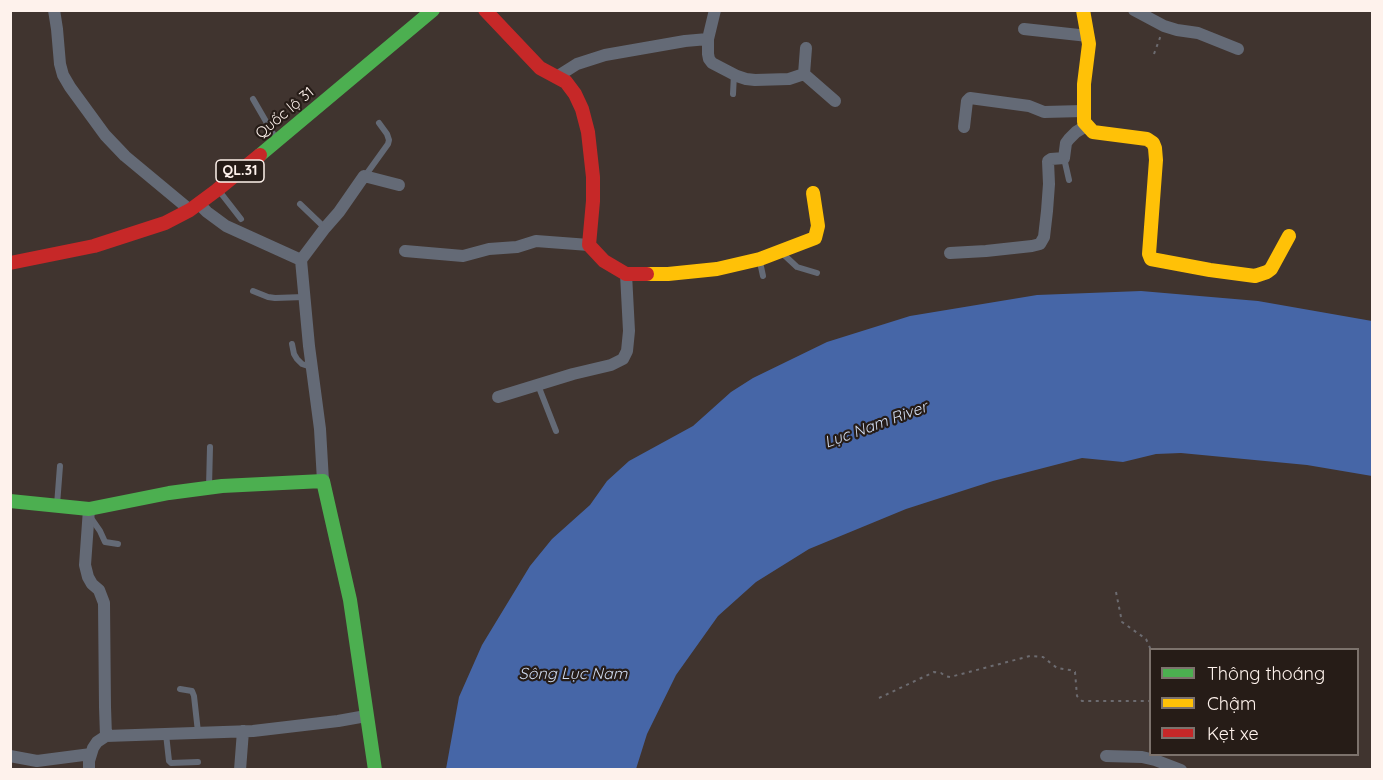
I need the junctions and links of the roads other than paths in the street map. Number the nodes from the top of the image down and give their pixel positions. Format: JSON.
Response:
{"nodes":[{"id":1,"x":54,"y":10,"type":"edge"},
{"id":2,"x":433,"y":10,"type":"edge"},
{"id":3,"x":485,"y":10,"type":"edge"},
{"id":4,"x":716,"y":10,"type":"edge"},
{"id":5,"x":1083,"y":10,"type":"edge"},
{"id":6,"x":1134,"y":10,"type":"edge"},
{"id":7,"x":1024,"y":29,"type":"dead end"},
{"id":8,"x":1088,"y":36,"type":"junction"},
{"id":9,"x":708,"y":39,"type":"junction"},
{"id":10,"x":806,"y":48,"type":"dead end"},
{"id":11,"x":1238,"y":50,"type":"dead end"},
{"id":12,"x":734,"y":74,"type":"junction"},
{"id":13,"x":804,"y":74,"type":"junction"},
{"id":14,"x":558,"y":76,"type":"junction"},
{"id":15,"x":733,"y":94,"type":"dead end"},
{"id":16,"x":253,"y":99,"type":"dead end"},
{"id":17,"x":836,"y":101,"type":"dead end"},
{"id":18,"x":1083,"y":111,"type":"junction"},
{"id":19,"x":379,"y":123,"type":"dead end"},
{"id":20,"x":1086,"y":126,"type":"junction"},
{"id":21,"x":964,"y":127,"type":"dead end"},
{"id":22,"x":278,"y":141,"type":"junction"},
{"id":23,"x":1064,"y":158,"type":"junction"},
{"id":24,"x":364,"y":176,"type":"junction"},
{"id":25,"x":1069,"y":180,"type":"dead end"},
{"id":26,"x":399,"y":185,"type":"dead end"},
{"id":27,"x":218,"y":190,"type":"junction"},
{"id":28,"x":813,"y":193,"type":"dead end"},
{"id":29,"x":300,"y":204,"type":"dead end"},
{"id":30,"x":195,"y":207,"type":"junction"},
{"id":31,"x":241,"y":219,"type":"dead end"},
{"id":32,"x":325,"y":228,"type":"junction"},
{"id":33,"x":1289,"y":236,"type":"dead end"},
{"id":34,"x":589,"y":245,"type":"junction"},
{"id":35,"x":405,"y":251,"type":"dead end"},
{"id":36,"x":781,"y":251,"type":"junction"},
{"id":37,"x":950,"y":253,"type":"dead end"},
{"id":38,"x":760,"y":259,"type":"junction"},
{"id":39,"x":301,"y":260,"type":"junction"},
{"id":40,"x":10,"y":263,"type":"edge"},
{"id":41,"x":817,"y":273,"type":"dead end"},
{"id":42,"x":626,"y":274,"type":"junction"},
{"id":43,"x":763,"y":276,"type":"dead end"},
{"id":44,"x":253,"y":291,"type":"dead end"},
{"id":45,"x":304,"y":297,"type":"junction"},
{"id":46,"x":292,"y":344,"type":"dead end"},
{"id":47,"x":311,"y":367,"type":"junction"},
{"id":48,"x":538,"y":384,"type":"junction"},
{"id":49,"x":498,"y":397,"type":"dead end"},
{"id":50,"x":556,"y":431,"type":"dead end"},
{"id":51,"x":210,"y":447,"type":"dead end"},
{"id":52,"x":60,"y":466,"type":"dead end"},
{"id":53,"x":324,"y":481,"type":"junction"},
{"id":54,"x":209,"y":488,"type":"junction"},
{"id":55,"x":10,"y":501,"type":"edge"},
{"id":56,"x":57,"y":506,"type":"junction"},
{"id":57,"x":88,"y":512,"type":"junction"},
{"id":58,"x":118,"y":544,"type":"dead end"},
{"id":59,"x":180,"y":689,"type":"dead end"},
{"id":60,"x":366,"y":716,"type":"junction"},
{"id":61,"x":243,"y":731,"type":"junction"},
{"id":62,"x":198,"y":732,"type":"junction"},
{"id":63,"x":166,"y":734,"type":"junction"},
{"id":64,"x":106,"y":736,"type":"junction"},
{"id":65,"x":91,"y":754,"type":"junction"},
{"id":66,"x":10,"y":756,"type":"edge"},
{"id":67,"x":1106,"y":756,"type":"dead end"},
{"id":68,"x":198,"y":762,"type":"dead end"},
{"id":69,"x":1150,"y":764,"type":"edge"},
{"id":70,"x":89,"y":770,"type":"edge"},
{"id":71,"x":240,"y":770,"type":"edge"},
{"id":72,"x":375,"y":770,"type":"edge"},
{"id":73,"x":1181,"y":770,"type":"edge"}],
"edges":[{"from":1,"to":30,"type":"street"},
{"from":2,"to":22,"type":"main road","name":"Quốc lộ 31","number":"QL.31"},
{"from":3,"to":14,"type":"main road"},
{"from":4,"to":9,"type":"street"},
{"from":5,"to":8,"type":"main road"},
{"from":6,"to":11,"type":"street"},
{"from":7,"to":8,"type":"street"},
{"from":8,"to":18,"type":"main road"},
{"from":9,"to":12,"type":"street"},
{"from":9,"to":14,"type":"street"},
{"from":10,"to":13,"type":"street"},
{"from":12,"to":13,"type":"street"},
{"from":12,"to":15,"type":"lane"},
{"from":13,"to":17,"type":"street"},
{"from":14,"to":34,"type":"main road"},
{"from":16,"to":22,"type":"lane"},
{"from":18,"to":20,"type":"main road"},
{"from":18,"to":21,"type":"street"},
{"from":19,"to":24,"type":"lane"},
{"from":20,"to":23,"type":"street"},
{"from":20,"to":33,"type":"main road"},
{"from":22,"to":27,"type":"main road","name":"Quốc lộ 31","number":"QL.31"},
{"from":23,"to":25,"type":"lane"},
{"from":23,"to":37,"type":"street"},
{"from":24,"to":26,"type":"street"},
{"from":24,"to":32,"type":"street"},
{"from":27,"to":30,"type":"main road","name":"Quốc lộ 31","number":"QL.31"},
{"from":27,"to":31,"type":"lane"},
{"from":28,"to":36,"type":"main road"},
{"from":29,"to":32,"type":"lane"},
{"from":30,"to":39,"type":"street"},
{"from":30,"to":40,"type":"main road","name":"Quốc lộ 31","number":"QL.31"},
{"from":32,"to":39,"type":"street"},
{"from":34,"to":35,"type":"street"},
{"from":34,"to":42,"type":"main road"},
{"from":36,"to":38,"type":"main road"},
{"from":36,"to":41,"type":"lane"},
{"from":38,"to":42,"type":"main road"},
{"from":38,"to":43,"type":"lane"},
{"from":39,"to":45,"type":"street"},
{"from":42,"to":48,"type":"street"},
{"from":44,"to":45,"type":"lane"},
{"from":45,"to":47,"type":"street"},
{"from":46,"to":47,"type":"lane"},
{"from":47,"to":53,"type":"street"},
{"from":48,"to":49,"type":"street"},
{"from":48,"to":50,"type":"lane"},
{"from":51,"to":54,"type":"lane"},
{"from":52,"to":56,"type":"lane"},
{"from":53,"to":54,"type":"main road"},
{"from":53,"to":60,"type":"main road"},
{"from":54,"to":57,"type":"main road"},
{"from":55,"to":56,"type":"main road"},
{"from":56,"to":57,"type":"main road"},
{"from":57,"to":58,"type":"lane"},
{"from":57,"to":64,"type":"street"},
{"from":59,"to":62,"type":"lane"},
{"from":60,"to":61,"type":"street"},
{"from":60,"to":72,"type":"main road"},
{"from":61,"to":62,"type":"street"},
{"from":61,"to":71,"type":"street"},
{"from":62,"to":63,"type":"street"},
{"from":63,"to":64,"type":"street"},
{"from":63,"to":68,"type":"lane"},
{"from":64,"to":65,"type":"street"},
{"from":65,"to":66,"type":"street"},
{"from":65,"to":70,"type":"street"},
{"from":67,"to":69,"type":"street"},
{"from":69,"to":73,"type":"street"}]}
